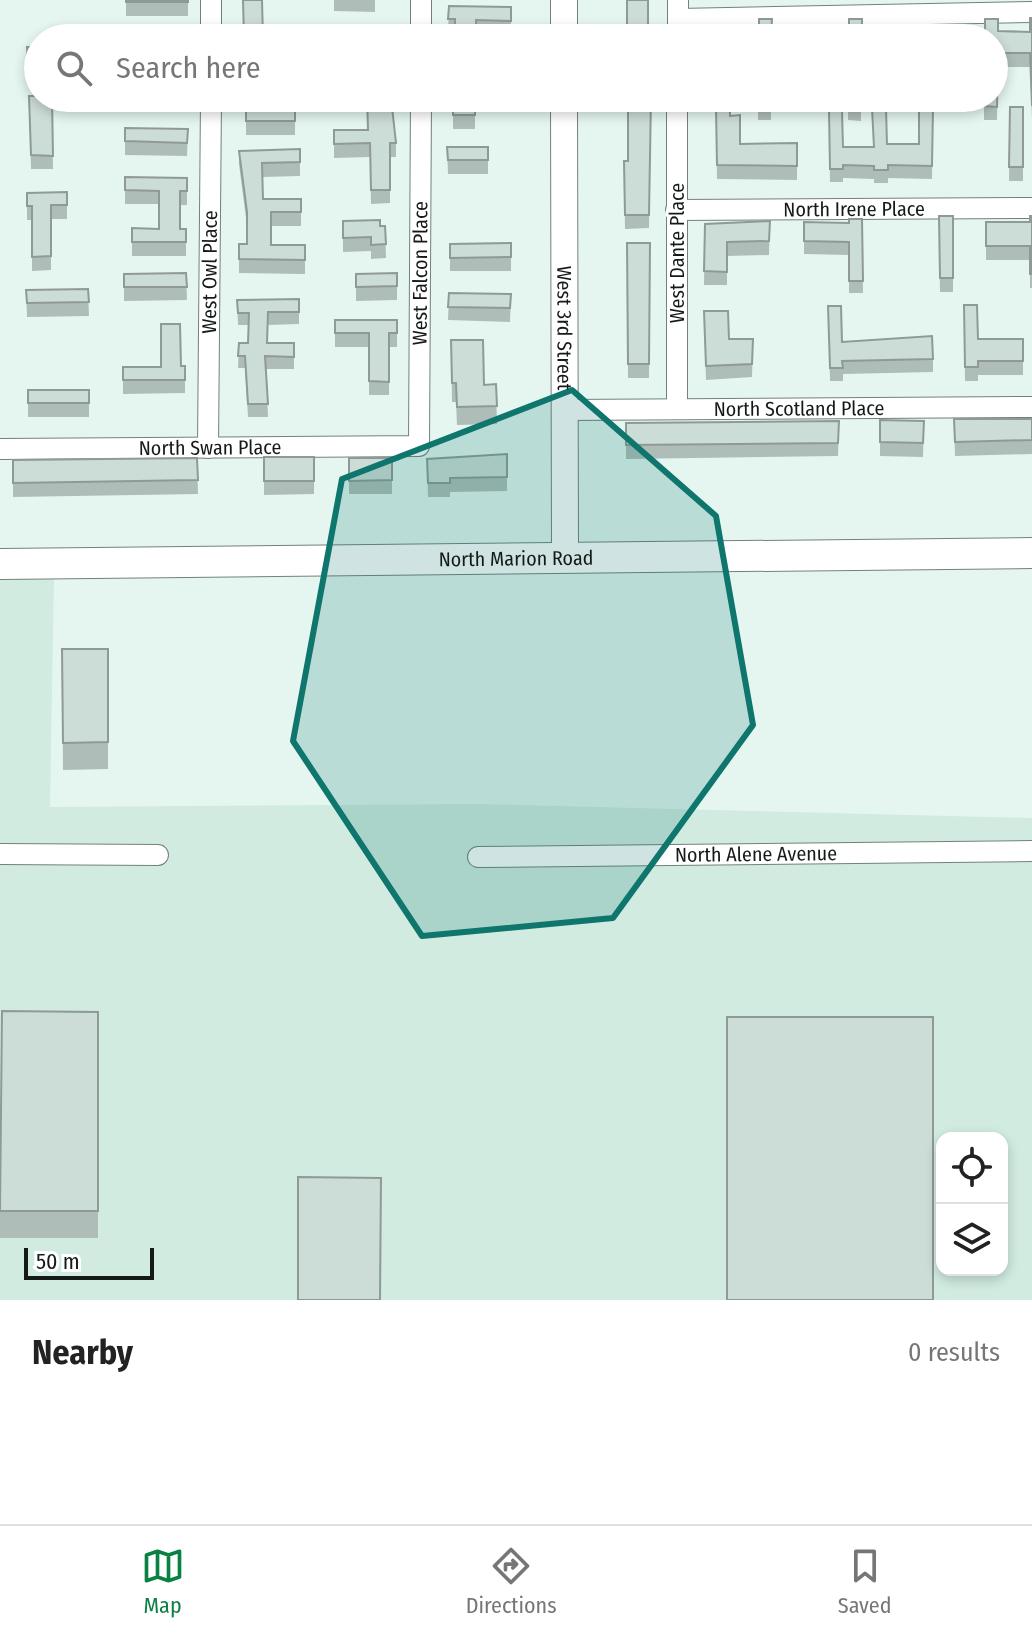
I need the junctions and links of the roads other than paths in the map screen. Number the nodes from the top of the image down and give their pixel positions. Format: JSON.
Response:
{"nodes":[{"id":1,"x":211,"y":0,"type":"edge"},
{"id":2,"x":421,"y":0,"type":"edge"},
{"id":3,"x":564,"y":0,"type":"edge"},
{"id":4,"x":1032,"y":12,"type":"edge"},
{"id":5,"x":678,"y":19,"type":"edge"},
{"id":6,"x":211,"y":24,"type":"edge"},
{"id":7,"x":421,"y":24,"type":"edge"},
{"id":8,"x":564,"y":24,"type":"edge"},
{"id":9,"x":211,"y":112,"type":"edge"},
{"id":10,"x":421,"y":112,"type":"edge"},
{"id":11,"x":564,"y":112,"type":"edge"},
{"id":12,"x":677,"y":112,"type":"edge"},
{"id":13,"x":1032,"y":208,"type":"edge"},
{"id":14,"x":676,"y":210,"type":"junction"},
{"id":15,"x":1032,"y":407,"type":"edge"},
{"id":16,"x":677,"y":409,"type":"junction"},
{"id":17,"x":565,"y":410,"type":"junction"},
{"id":18,"x":419,"y":446,"type":"joint"},
{"id":19,"x":208,"y":448,"type":"junction"},
{"id":20,"x":0,"y":449,"type":"edge"},
{"id":21,"x":1032,"y":553,"type":"edge"},
{"id":22,"x":565,"y":557,"type":"junction"},
{"id":23,"x":0,"y":564,"type":"edge"},
{"id":24,"x":1032,"y":851,"type":"edge"},
{"id":25,"x":0,"y":854,"type":"edge"},
{"id":26,"x":158,"y":855,"type":"dead end"},
{"id":27,"x":478,"y":857,"type":"dead end"}],
"edges":[{"from":1,"to":6,"type":"street"},
{"from":2,"to":7,"type":"street"},
{"from":3,"to":8,"type":"street"},
{"from":4,"to":5,"type":"street"},
{"from":9,"to":19,"type":"street","name":"West Owl Place"},
{"from":10,"to":18,"type":"street","name":"West Falcon Place"},
{"from":11,"to":17,"type":"street","name":"West 3rd Street"},
{"from":12,"to":14,"type":"street","name":"West Dante Place"},
{"from":13,"to":14,"type":"street","name":"North Irene Place"},
{"from":14,"to":16,"type":"street","name":"West Dante Place"},
{"from":15,"to":16,"type":"street","name":"North Scotland Place"},
{"from":16,"to":17,"type":"street","name":"North Scotland Place"},
{"from":17,"to":22,"type":"street","name":"West 3rd Street"},
{"from":18,"to":19,"type":"street","name":"North Swan Place"},
{"from":19,"to":20,"type":"street","name":"North Swan Place"},
{"from":21,"to":22,"type":"main road","name":"North Marion Road"},
{"from":22,"to":23,"type":"main road","name":"North Marion Road"},
{"from":24,"to":27,"type":"street","name":"North Alene Avenue"},
{"from":25,"to":26,"type":"street"}]}
